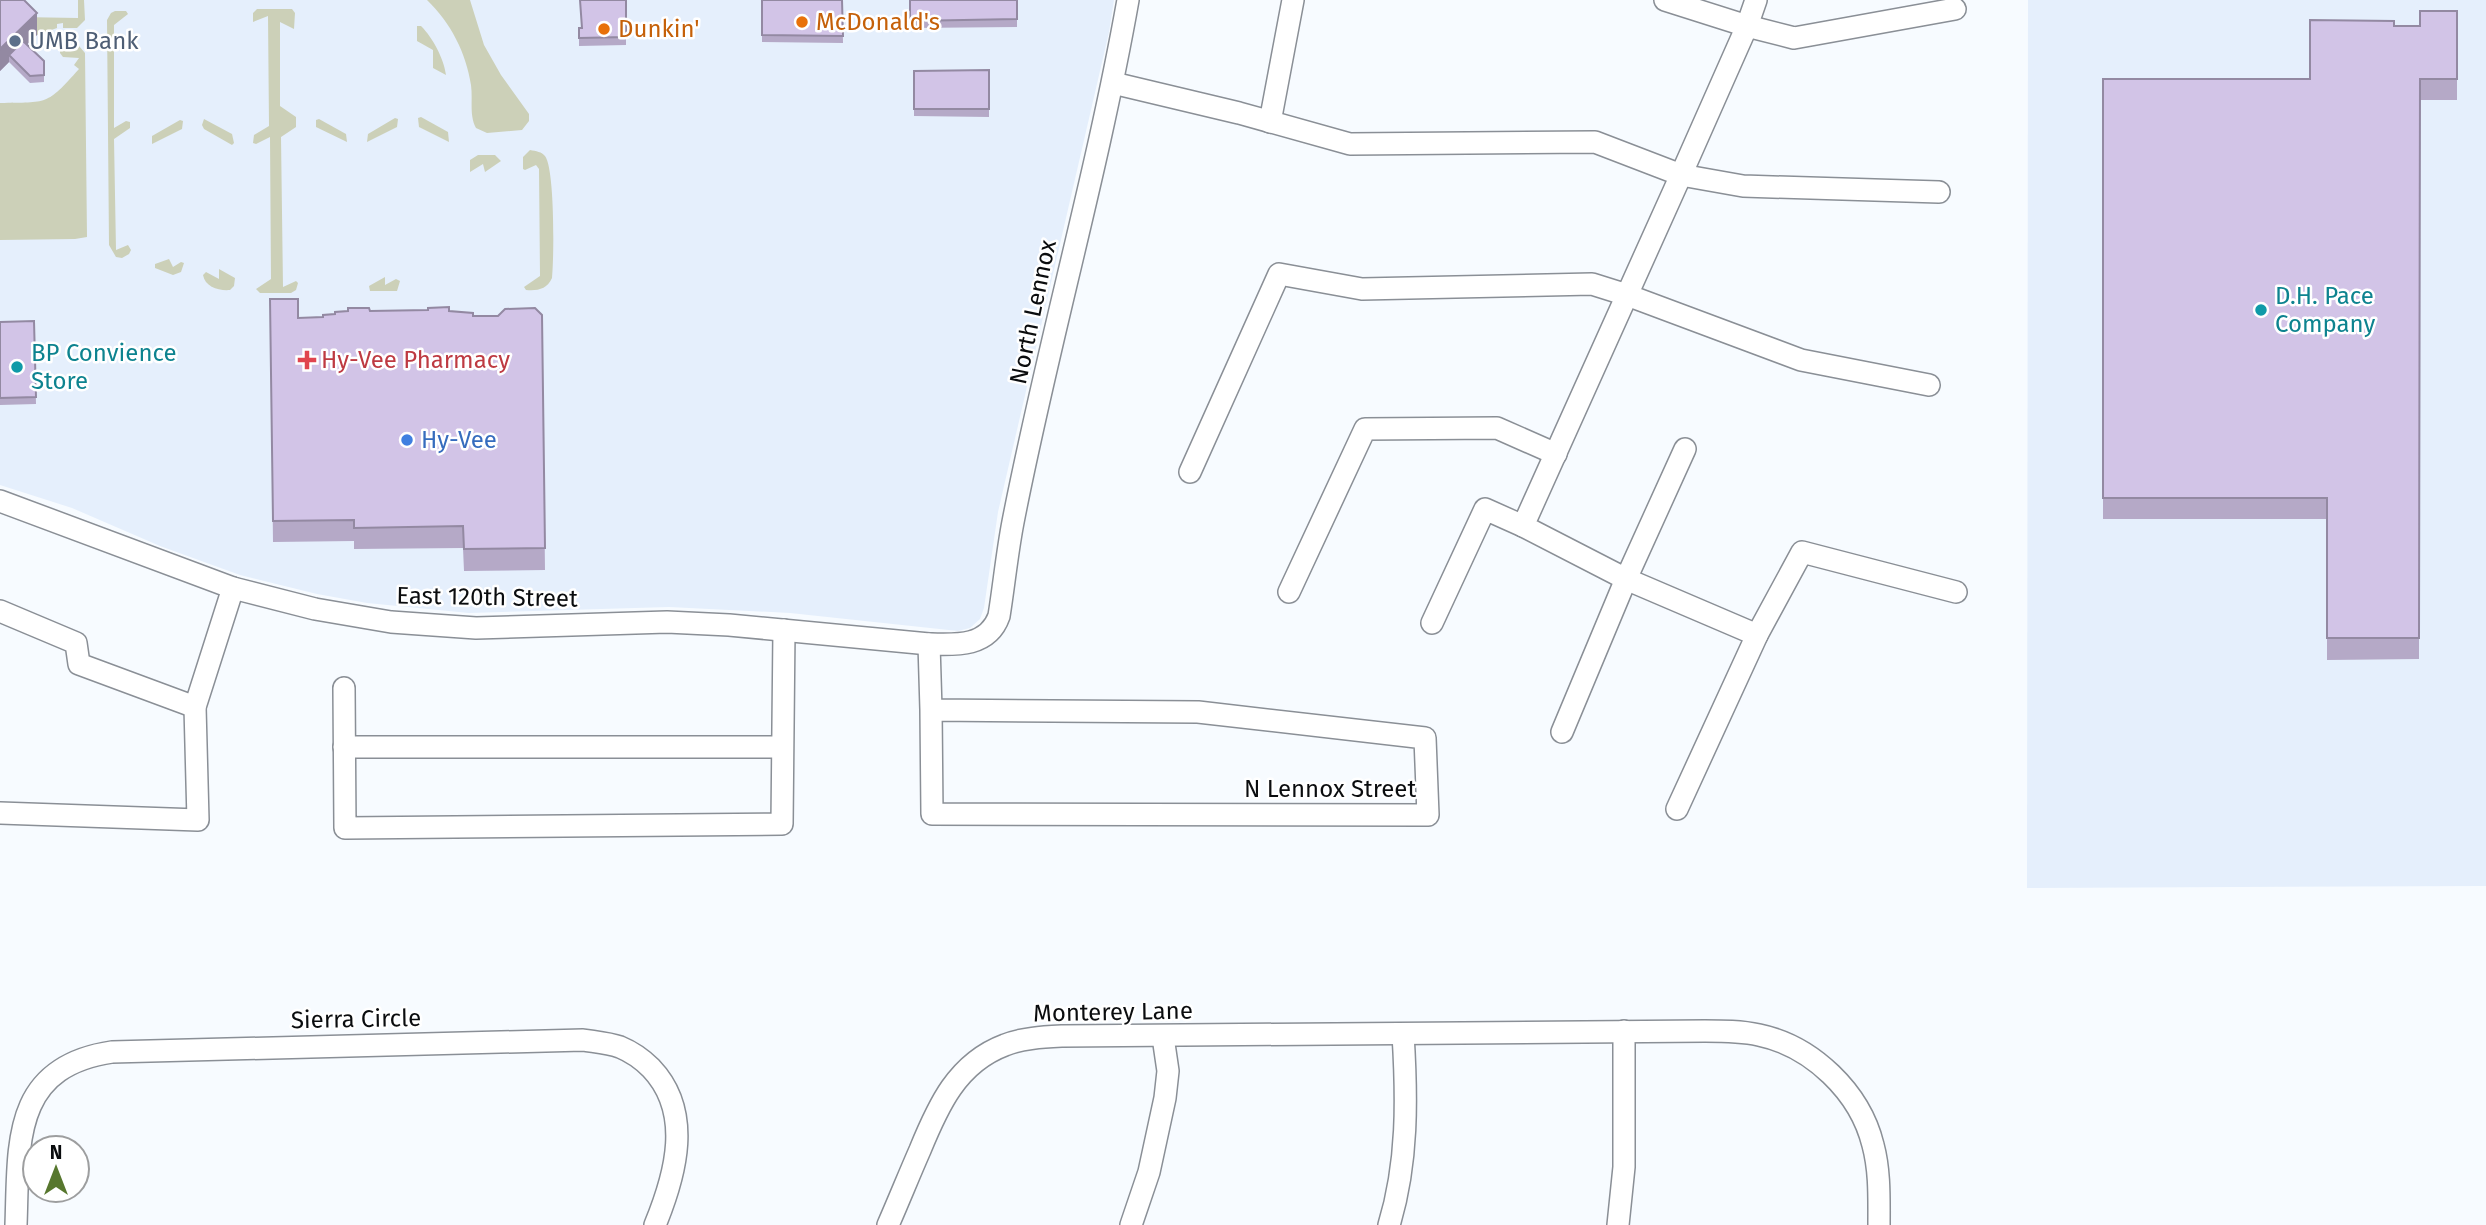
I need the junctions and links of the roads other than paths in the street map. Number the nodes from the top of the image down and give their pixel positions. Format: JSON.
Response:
{"nodes":[{"id":1,"x":1128,"y":0,"type":"edge"},
{"id":2,"x":1293,"y":0,"type":"edge"},
{"id":3,"x":1665,"y":0,"type":"edge"},
{"id":4,"x":1756,"y":0,"type":"edge"},
{"id":5,"x":1955,"y":9,"type":"dead end"},
{"id":6,"x":1747,"y":26,"type":"junction"},
{"id":7,"x":1113,"y":83,"type":"junction"},
{"id":8,"x":1270,"y":122,"type":"junction"},
{"id":9,"x":1681,"y":175,"type":"junction"},
{"id":10,"x":1939,"y":192,"type":"dead end"},
{"id":11,"x":1627,"y":295,"type":"junction"},
{"id":12,"x":1929,"y":385,"type":"dead end"},
{"id":13,"x":1685,"y":449,"type":"dead end"},
{"id":14,"x":1556,"y":454,"type":"junction"},
{"id":15,"x":1190,"y":472,"type":"dead end"},
{"id":16,"x":0,"y":501,"type":"edge"},
{"id":17,"x":1523,"y":526,"type":"junction"},
{"id":18,"x":1626,"y":579,"type":"junction"},
{"id":19,"x":233,"y":588,"type":"junction"},
{"id":20,"x":1289,"y":592,"type":"dead end"},
{"id":21,"x":1956,"y":592,"type":"dead end"},
{"id":22,"x":0,"y":611,"type":"edge"},
{"id":23,"x":1432,"y":623,"type":"dead end"},
{"id":24,"x":784,"y":630,"type":"junction"},
{"id":25,"x":988,"y":634,"type":"joint"},
{"id":26,"x":1757,"y":635,"type":"junction"},
{"id":27,"x":929,"y":644,"type":"junction"},
{"id":28,"x":344,"y":688,"type":"dead end"},
{"id":29,"x":195,"y":706,"type":"junction"},
{"id":30,"x":931,"y":710,"type":"junction"},
{"id":31,"x":1562,"y":732,"type":"dead end"},
{"id":32,"x":344,"y":747,"type":"junction"},
{"id":33,"x":781,"y":747,"type":"junction"},
{"id":34,"x":1676,"y":809,"type":"dead end"},
{"id":35,"x":0,"y":813,"type":"edge"},
{"id":36,"x":1624,"y":1031,"type":"junction"},
{"id":37,"x":1403,"y":1034,"type":"junction"},
{"id":38,"x":1163,"y":1037,"type":"junction"},
{"id":39,"x":16,"y":1225,"type":"edge"},
{"id":40,"x":655,"y":1225,"type":"edge"},
{"id":41,"x":888,"y":1225,"type":"edge"},
{"id":42,"x":1130,"y":1225,"type":"edge"},
{"id":43,"x":1388,"y":1225,"type":"edge"},
{"id":44,"x":1618,"y":1225,"type":"edge"},
{"id":45,"x":1879,"y":1225,"type":"edge"}],
"edges":[{"from":1,"to":7,"type":"street","name":"North Lennox"},
{"from":2,"to":8,"type":"street"},
{"from":3,"to":6,"type":"street"},
{"from":4,"to":6,"type":"street"},
{"from":5,"to":6,"type":"street"},
{"from":6,"to":9,"type":"street"},
{"from":7,"to":8,"type":"street"},
{"from":7,"to":25,"type":"street","name":"North Lennox"},
{"from":8,"to":9,"type":"street"},
{"from":9,"to":10,"type":"street"},
{"from":9,"to":11,"type":"street"},
{"from":11,"to":12,"type":"street"},
{"from":11,"to":14,"type":"street"},
{"from":11,"to":15,"type":"street"},
{"from":13,"to":18,"type":"street"},
{"from":14,"to":17,"type":"street"},
{"from":14,"to":20,"type":"street"},
{"from":16,"to":19,"type":"street","name":"East 120th Street"},
{"from":17,"to":18,"type":"street"},
{"from":17,"to":23,"type":"street"},
{"from":18,"to":26,"type":"street"},
{"from":18,"to":31,"type":"street"},
{"from":19,"to":24,"type":"street","name":"East 120th Street"},
{"from":19,"to":29,"type":"street"},
{"from":21,"to":26,"type":"street"},
{"from":22,"to":29,"type":"street"},
{"from":24,"to":27,"type":"street","name":"East 120th Street"},
{"from":24,"to":33,"type":"street"},
{"from":25,"to":27,"type":"street","name":"East 120th Street"},
{"from":26,"to":34,"type":"street"},
{"from":27,"to":30,"type":"street","name":"N Lennox Street"},
{"from":28,"to":32,"type":"street"},
{"from":29,"to":35,"type":"street"},
{"from":30,"to":30,"type":"street","name":"N Lennox Street"},
{"from":32,"to":33,"type":"street"},
{"from":32,"to":33,"type":"street"},
{"from":36,"to":37,"type":"street","name":"Monterey Lane"},
{"from":36,"to":44,"type":"street"},
{"from":36,"to":45,"type":"street","name":"Monterey Lane"},
{"from":37,"to":38,"type":"street","name":"Monterey Lane"},
{"from":37,"to":43,"type":"street"},
{"from":38,"to":41,"type":"street","name":"Monterey Lane"},
{"from":38,"to":42,"type":"street"},
{"from":39,"to":40,"type":"street","name":"Sierra Circle"}]}
